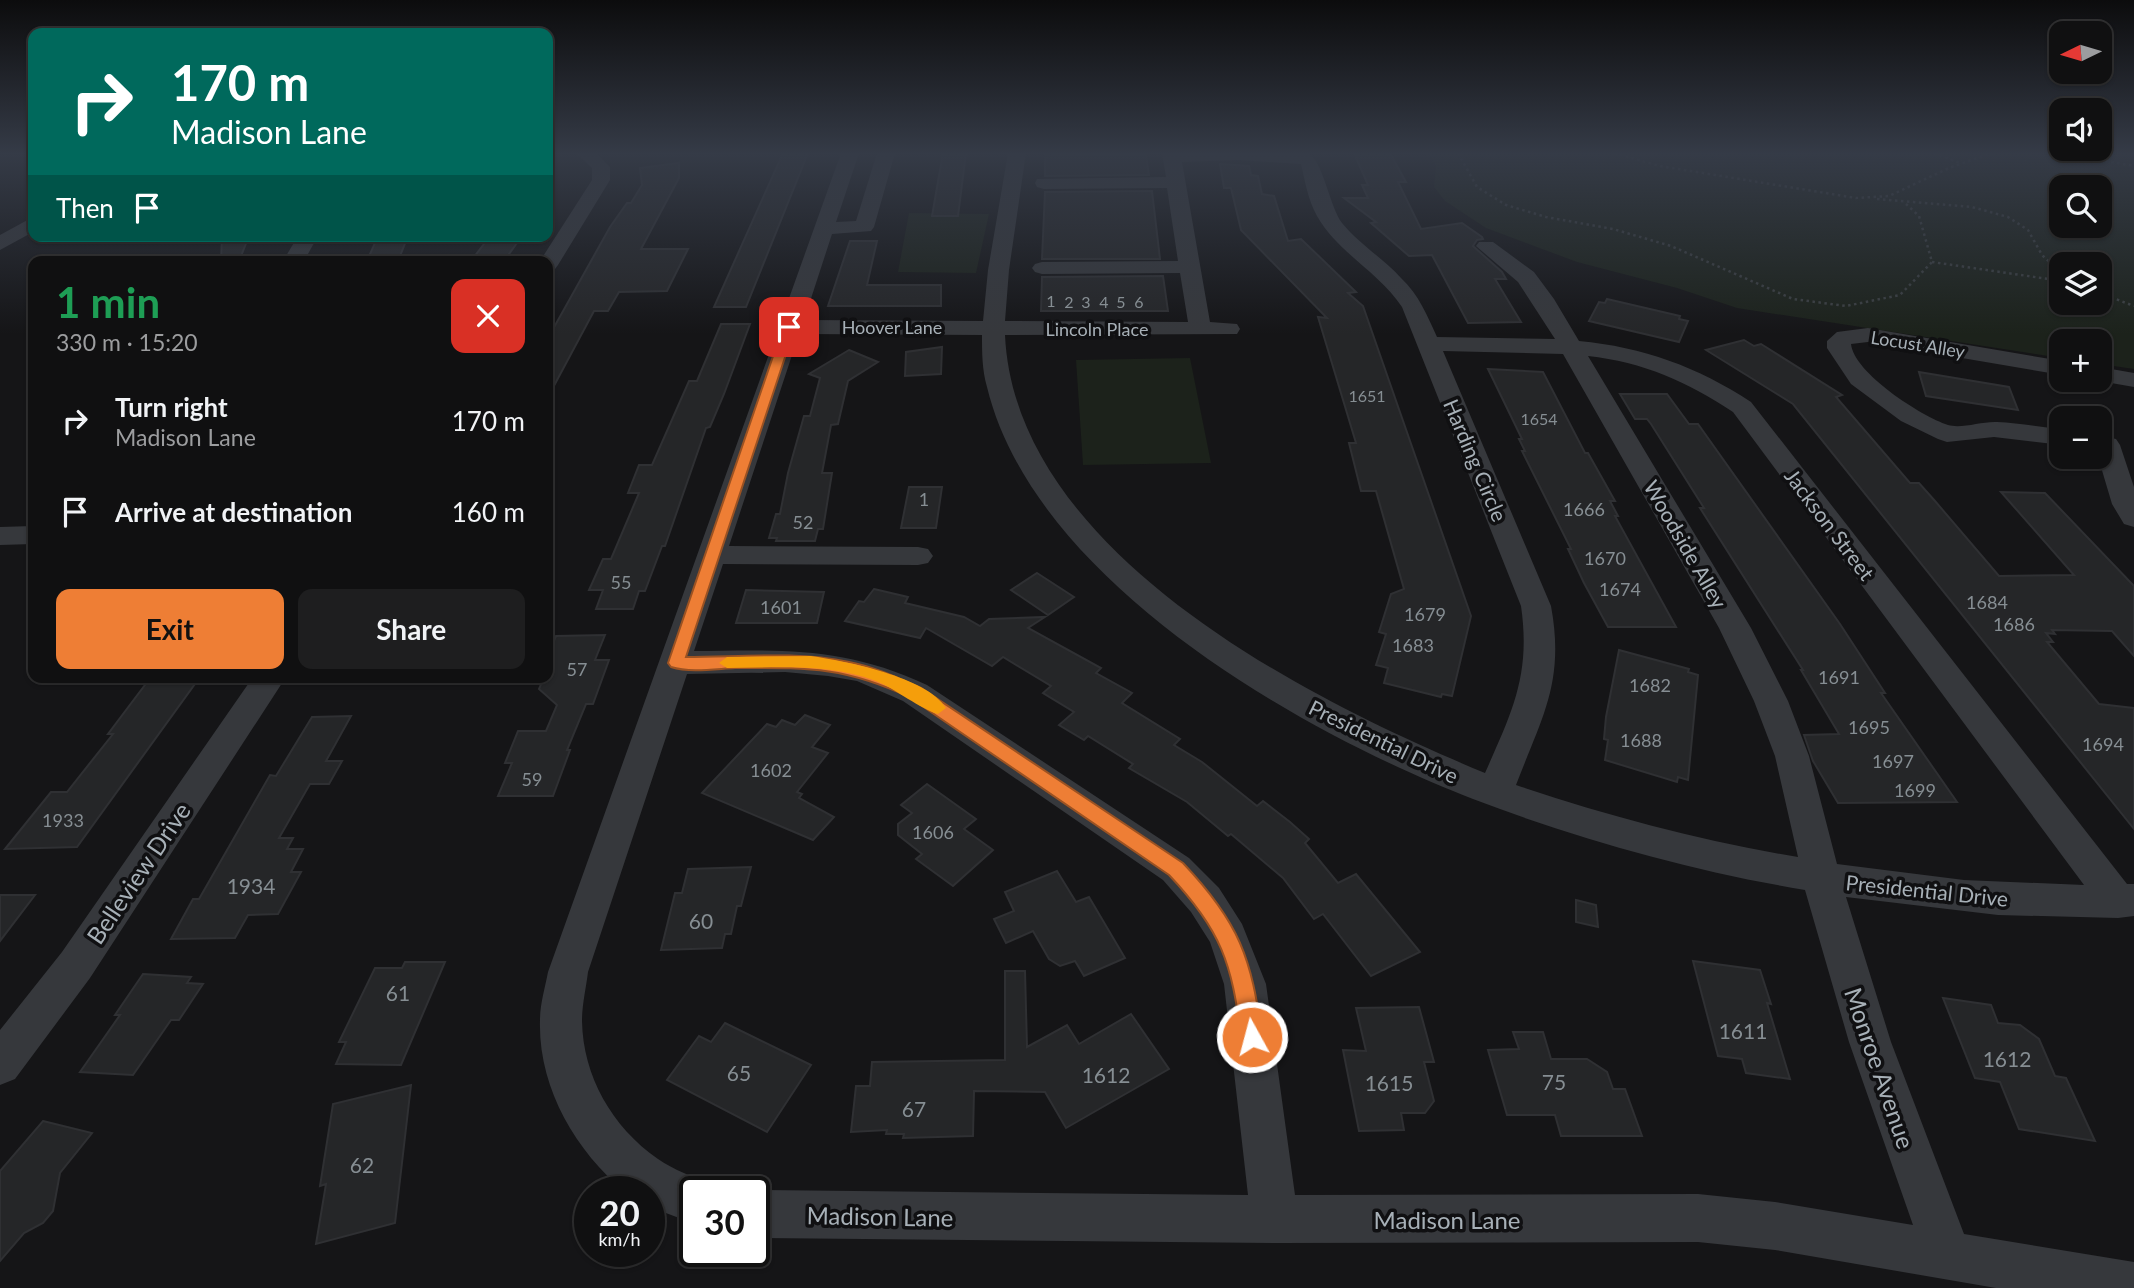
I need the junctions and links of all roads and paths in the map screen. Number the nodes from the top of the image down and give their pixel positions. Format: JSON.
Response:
{"nodes":[{"id":1,"x":580,"y":213,"type":"edge"},
{"id":2,"x":828,"y":213,"type":"edge"},
{"id":3,"x":868,"y":213,"type":"edge"},
{"id":4,"x":1009,"y":213,"type":"edge"},
{"id":5,"x":1181,"y":213,"type":"edge"},
{"id":6,"x":1326,"y":213,"type":"edge"},
{"id":7,"x":1533,"y":213,"type":"edge"},
{"id":8,"x":1916,"y":213,"type":"edge"},
{"id":9,"x":1993,"y":213,"type":"edge"},
{"id":10,"x":28,"y":226,"type":"edge"},
{"id":11,"x":823,"y":228,"type":"junction"},
{"id":12,"x":1,"y":243,"type":"edge"},
{"id":13,"x":1486,"y":246,"type":"dead end"},
{"id":14,"x":553,"y":257,"type":"edge"},
{"id":15,"x":1933,"y":262,"type":"junction"},
{"id":16,"x":2049,"y":262,"type":"edge"},
{"id":17,"x":1190,"y":267,"type":"junction"},
{"id":18,"x":1042,"y":268,"type":"dead end"},
{"id":19,"x":2049,"y":279,"type":"edge"},
{"id":20,"x":2112,"y":298,"type":"edge"},
{"id":21,"x":2134,"y":306,"type":"edge"},
{"id":22,"x":789,"y":327,"type":"junction"},
{"id":23,"x":994,"y":328,"type":"junction"},
{"id":24,"x":1200,"y":329,"type":"junction"},
{"id":25,"x":1229,"y":329,"type":"dead end"},
{"id":26,"x":1428,"y":344,"type":"junction"},
{"id":27,"x":1570,"y":346,"type":"junction"},
{"id":28,"x":2049,"y":366,"type":"edge"},
{"id":29,"x":2112,"y":376,"type":"edge"},
{"id":30,"x":2134,"y":380,"type":"edge"},
{"id":31,"x":2049,"y":435,"type":"edge"},
{"id":32,"x":2112,"y":446,"type":"edge"},
{"id":33,"x":2134,"y":450,"type":"edge"},
{"id":34,"x":2112,"y":467,"type":"edge"},
{"id":35,"x":2134,"y":518,"type":"edge"},
{"id":36,"x":28,"y":535,"type":"edge"},
{"id":37,"x":0,"y":536,"type":"edge"},
{"id":38,"x":714,"y":555,"type":"junction"},
{"id":39,"x":918,"y":555,"type":"dead end"},
{"id":40,"x":676,"y":663,"type":"junction"},
{"id":41,"x":266,"y":683,"type":"edge"},
{"id":42,"x":1495,"y":792,"type":"junction"},
{"id":43,"x":1821,"y":878,"type":"junction"},
{"id":44,"x":2126,"y":901,"type":"edge"},
{"id":45,"x":0,"y":1064,"type":"edge"},
{"id":46,"x":679,"y":1196,"type":"edge"},
{"id":47,"x":770,"y":1214,"type":"edge"},
{"id":48,"x":1275,"y":1219,"type":"junction"},
{"id":49,"x":1948,"y":1256,"type":"junction"},
{"id":50,"x":2134,"y":1287,"type":"edge"}],
"edges":[{"from":1,"to":14,"type":"street"},
{"from":2,"to":11,"type":"street"},
{"from":3,"to":11,"type":"street"},
{"from":4,"to":23,"type":"street","name":"Presidential Drive"},
{"from":5,"to":17,"type":"street"},
{"from":6,"to":26,"type":"street","name":"Harding Circle"},
{"from":7,"to":15,"type":"path"},
{"from":8,"to":15,"type":"path"},
{"from":9,"to":16,"type":"path"},
{"from":10,"to":12,"type":"street"},
{"from":11,"to":22,"type":"street"},
{"from":13,"to":27,"type":"street","name":"Woodside Alley"},
{"from":15,"to":19,"type":"path"},
{"from":17,"to":18,"type":"street"},
{"from":17,"to":24,"type":"street"},
{"from":20,"to":21,"type":"path"},
{"from":22,"to":23,"type":"street","name":"Hoover Lane"},
{"from":22,"to":38,"type":"street"},
{"from":23,"to":24,"type":"street","name":"Lincoln Place"},
{"from":23,"to":42,"type":"street","name":"Presidential Drive"},
{"from":24,"to":25,"type":"street","name":"Lincoln Place"},
{"from":26,"to":27,"type":"street","name":"Jackson Street"},
{"from":26,"to":42,"type":"street","name":"Harding Circle"},
{"from":27,"to":43,"type":"street","name":"Woodside Alley"},
{"from":27,"to":44,"type":"street","name":"Jackson Street"},
{"from":28,"to":31,"type":"street","name":"Locust Alley"},
{"from":29,"to":30,"type":"street"},
{"from":32,"to":33,"type":"street"},
{"from":34,"to":35,"type":"street"},
{"from":36,"to":37,"type":"street"},
{"from":38,"to":39,"type":"street"},
{"from":38,"to":40,"type":"street"},
{"from":40,"to":46,"type":"street"},
{"from":40,"to":48,"type":"street"},
{"from":41,"to":45,"type":"street","name":"Belleview Drive"},
{"from":42,"to":43,"type":"street","name":"Presidential Drive"},
{"from":43,"to":44,"type":"street","name":"Presidential Drive"},
{"from":43,"to":49,"type":"street","name":"Monroe Avenue"},
{"from":47,"to":48,"type":"street","name":"Madison Lane"},
{"from":48,"to":49,"type":"street","name":"Madison Lane"},
{"from":49,"to":50,"type":"street","name":"Madison Lane"}]}
